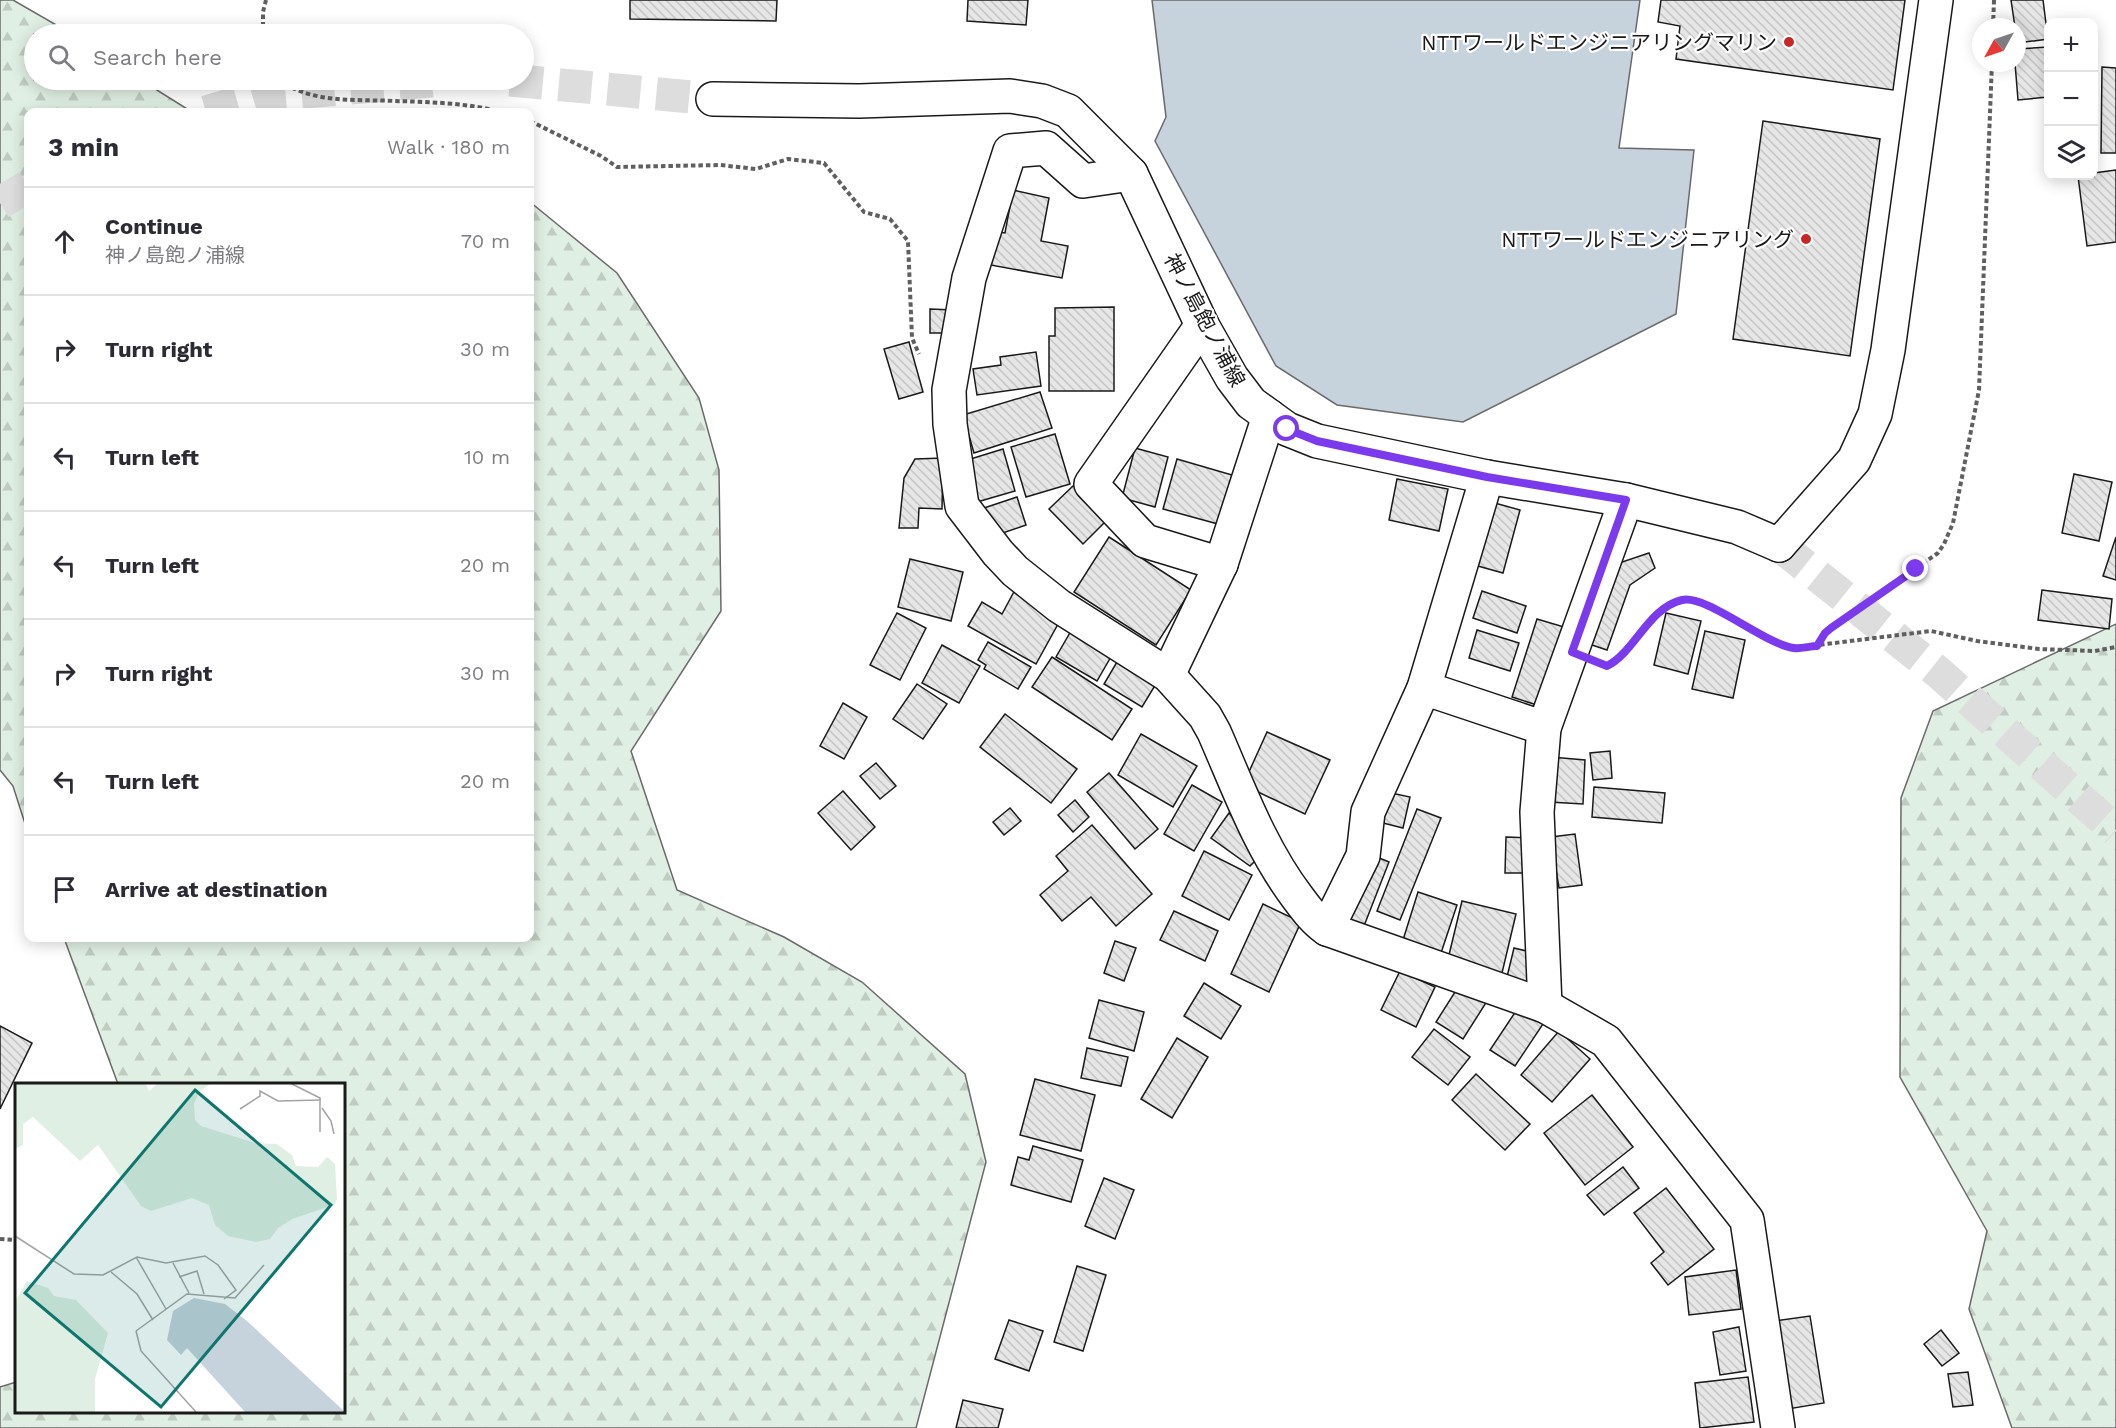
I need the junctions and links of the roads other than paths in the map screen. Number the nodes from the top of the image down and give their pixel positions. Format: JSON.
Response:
{"nodes":[{"id":1,"x":1936,"y":0,"type":"edge"},
{"id":2,"x":713,"y":99,"type":"tunnel mouth"},
{"id":3,"x":1131,"y":174,"type":"junction"},
{"id":4,"x":1202,"y":324,"type":"junction"},
{"id":5,"x":1269,"y":416,"type":"junction"},
{"id":6,"x":1487,"y":477,"type":"junction"},
{"id":7,"x":1626,"y":500,"type":"junction"},
{"id":8,"x":1221,"y":564,"type":"junction"},
{"id":9,"x":1168,"y":675,"type":"junction"},
{"id":10,"x":1424,"y":688,"type":"junction"},
{"id":11,"x":1545,"y":728,"type":"junction"},
{"id":12,"x":1327,"y":929,"type":"junction"},
{"id":13,"x":1545,"y":1006,"type":"junction"},
{"id":14,"x":1778,"y":1428,"type":"edge"}],
"edges":[{"from":1,"to":7,"type":"street","name":"神ノ島飽ノ浦線"},
{"from":2,"to":3,"type":"street","name":"神ノ島飽ノ浦線"},
{"from":3,"to":4,"type":"street","name":"神ノ島飽ノ浦線"},
{"from":3,"to":9,"type":"street"},
{"from":4,"to":5,"type":"street","name":"神ノ島飽ノ浦線"},
{"from":4,"to":8,"type":"street"},
{"from":5,"to":6,"type":"street","name":"神ノ島飽ノ浦線"},
{"from":5,"to":8,"type":"street"},
{"from":6,"to":7,"type":"street","name":"神ノ島飽ノ浦線"},
{"from":6,"to":10,"type":"street"},
{"from":7,"to":11,"type":"street"},
{"from":8,"to":9,"type":"street"},
{"from":9,"to":12,"type":"street"},
{"from":10,"to":11,"type":"street"},
{"from":10,"to":12,"type":"street"},
{"from":11,"to":13,"type":"street"},
{"from":12,"to":13,"type":"street"},
{"from":13,"to":14,"type":"street"}]}
